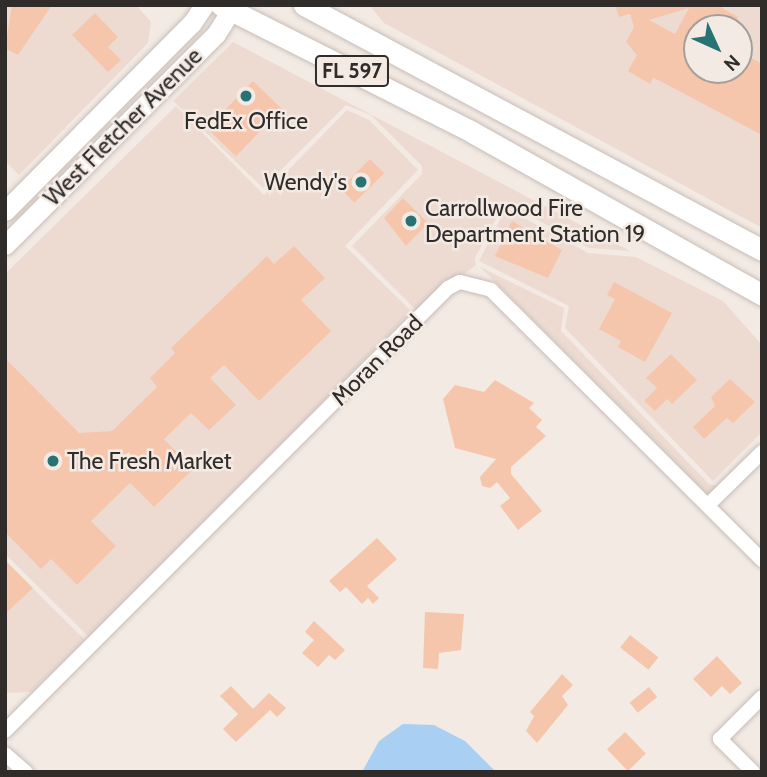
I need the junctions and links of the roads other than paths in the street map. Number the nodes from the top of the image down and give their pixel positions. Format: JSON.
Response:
{"nodes":[{"id":1,"x":204,"y":5,"type":"edge"},
{"id":2,"x":304,"y":5,"type":"edge"},
{"id":3,"x":229,"y":7,"type":"edge"},
{"id":4,"x":5,"y":211,"type":"edge"},
{"id":5,"x":5,"y":245,"type":"edge"},
{"id":6,"x":762,"y":250,"type":"edge"},
{"id":7,"x":762,"y":295,"type":"edge"},
{"id":8,"x":762,"y":452,"type":"edge"},
{"id":9,"x":710,"y":503,"type":"junction"},
{"id":10,"x":762,"y":560,"type":"edge"},
{"id":11,"x":762,"y":697,"type":"edge"},
{"id":12,"x":5,"y":731,"type":"edge"},
{"id":13,"x":5,"y":754,"type":"edge"},
{"id":14,"x":26,"y":772,"type":"edge"},
{"id":15,"x":754,"y":772,"type":"edge"}],
"edges":[{"from":1,"to":4,"type":"main road","name":"West Fletcher Avenue"},
{"from":2,"to":6,"type":"main road","number":"FL 597"},
{"from":3,"to":5,"type":"main road","name":"West Fletcher Avenue"},
{"from":3,"to":7,"type":"main road","number":"FL 597"},
{"from":8,"to":9,"type":"street"},
{"from":9,"to":10,"type":"street"},
{"from":9,"to":12,"type":"street","name":"Moran Road"},
{"from":11,"to":15,"type":"street"},
{"from":13,"to":14,"type":"street"}]}
